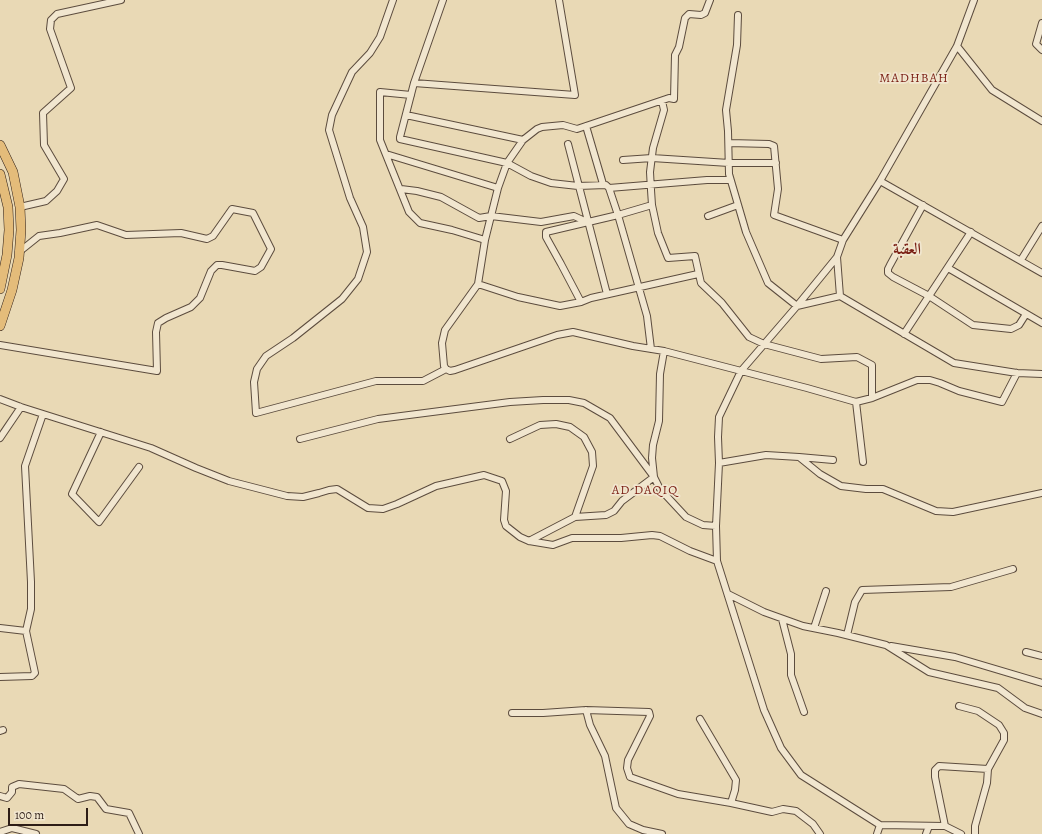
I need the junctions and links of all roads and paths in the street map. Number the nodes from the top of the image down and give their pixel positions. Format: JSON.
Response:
{"nodes":[{"id":1,"x":121,"y":0,"type":"edge"},
{"id":2,"x":393,"y":0,"type":"edge"},
{"id":3,"x":443,"y":0,"type":"edge"},
{"id":4,"x":559,"y":0,"type":"edge"},
{"id":5,"x":710,"y":0,"type":"edge"},
{"id":6,"x":974,"y":0,"type":"edge"},
{"id":7,"x":738,"y":15,"type":"dead end"},
{"id":8,"x":1042,"y":24,"type":"edge"},
{"id":9,"x":957,"y":46,"type":"junction"},
{"id":10,"x":1042,"y":50,"type":"edge"},
{"id":11,"x":414,"y":83,"type":"junction"},
{"id":12,"x":411,"y":95,"type":"junction"},
{"id":13,"x":662,"y":101,"type":"junction"},
{"id":14,"x":406,"y":115,"type":"junction"},
{"id":15,"x":1042,"y":121,"type":"edge"},
{"id":16,"x":586,"y":126,"type":"junction"},
{"id":17,"x":523,"y":140,"type":"junction"},
{"id":18,"x":729,"y":143,"type":"junction"},
{"id":19,"x":568,"y":144,"type":"dead end"},
{"id":20,"x":0,"y":146,"type":"edge"},
{"id":21,"x":386,"y":154,"type":"junction"},
{"id":22,"x":652,"y":158,"type":"junction"},
{"id":23,"x":624,"y":160,"type":"dead end"},
{"id":24,"x":730,"y":162,"type":"junction"},
{"id":25,"x":507,"y":163,"type":"junction"},
{"id":26,"x":776,"y":163,"type":"junction"},
{"id":27,"x":0,"y":174,"type":"edge"},
{"id":28,"x":730,"y":180,"type":"junction"},
{"id":29,"x":880,"y":181,"type":"junction"},
{"id":30,"x":603,"y":184,"type":"junction"},
{"id":31,"x":650,"y":185,"type":"junction"},
{"id":32,"x":578,"y":186,"type":"junction"},
{"id":33,"x":498,"y":188,"type":"junction"},
{"id":34,"x":609,"y":188,"type":"junction"},
{"id":35,"x":401,"y":189,"type":"junction"},
{"id":36,"x":652,"y":205,"type":"junction"},
{"id":37,"x":738,"y":205,"type":"junction"},
{"id":38,"x":923,"y":205,"type":"junction"},
{"id":39,"x":20,"y":207,"type":"junction"},
{"id":40,"x":618,"y":215,"type":"junction"},
{"id":41,"x":491,"y":216,"type":"junction"},
{"id":42,"x":708,"y":216,"type":"dead end"},
{"id":43,"x":589,"y":223,"type":"junction"},
{"id":44,"x":1042,"y":226,"type":"edge"},
{"id":45,"x":971,"y":232,"type":"junction"},
{"id":46,"x":485,"y":240,"type":"junction"},
{"id":47,"x":843,"y":240,"type":"junction"},
{"id":48,"x":19,"y":252,"type":"junction"},
{"id":49,"x":837,"y":257,"type":"junction"},
{"id":50,"x":1021,"y":260,"type":"junction"},
{"id":51,"x":948,"y":268,"type":"junction"},
{"id":52,"x":1042,"y":273,"type":"edge"},
{"id":53,"x":698,"y":274,"type":"junction"},
{"id":54,"x":478,"y":284,"type":"junction"},
{"id":55,"x":639,"y":288,"type":"junction"},
{"id":56,"x":0,"y":289,"type":"edge"},
{"id":57,"x":607,"y":294,"type":"junction"},
{"id":58,"x":840,"y":296,"type":"junction"},
{"id":59,"x":929,"y":296,"type":"junction"},
{"id":60,"x":580,"y":302,"type":"junction"},
{"id":61,"x":797,"y":306,"type":"junction"},
{"id":62,"x":1026,"y":314,"type":"junction"},
{"id":63,"x":1042,"y":323,"type":"edge"},
{"id":64,"x":0,"y":326,"type":"edge"},
{"id":65,"x":904,"y":334,"type":"junction"},
{"id":66,"x":764,"y":344,"type":"junction"},
{"id":67,"x":0,"y":345,"type":"edge"},
{"id":68,"x":651,"y":349,"type":"junction"},
{"id":69,"x":664,"y":351,"type":"junction"},
{"id":70,"x":446,"y":369,"type":"junction"},
{"id":71,"x":741,"y":371,"type":"junction"},
{"id":72,"x":1017,"y":373,"type":"junction"},
{"id":73,"x":1042,"y":374,"type":"edge"},
{"id":74,"x":872,"y":398,"type":"junction"},
{"id":75,"x":0,"y":399,"type":"edge"},
{"id":76,"x":856,"y":402,"type":"junction"},
{"id":77,"x":21,"y":407,"type":"junction"},
{"id":78,"x":43,"y":414,"type":"junction"},
{"id":79,"x":101,"y":432,"type":"junction"},
{"id":80,"x":0,"y":438,"type":"edge"},
{"id":81,"x":300,"y":439,"type":"dead end"},
{"id":82,"x":510,"y":439,"type":"dead end"},
{"id":83,"x":799,"y":457,"type":"junction"},
{"id":84,"x":833,"y":460,"type":"dead end"},
{"id":85,"x":863,"y":462,"type":"dead end"},
{"id":86,"x":719,"y":463,"type":"junction"},
{"id":87,"x":139,"y":467,"type":"dead end"},
{"id":88,"x":654,"y":476,"type":"junction"},
{"id":89,"x":1042,"y":493,"type":"edge"},
{"id":90,"x":575,"y":517,"type":"junction"},
{"id":91,"x":716,"y":526,"type":"junction"},
{"id":92,"x":529,"y":541,"type":"junction"},
{"id":93,"x":717,"y":561,"type":"junction"},
{"id":94,"x":1013,"y":568,"type":"dead end"},
{"id":95,"x":826,"y":592,"type":"dead end"},
{"id":96,"x":728,"y":594,"type":"junction"},
{"id":97,"x":782,"y":619,"type":"junction"},
{"id":98,"x":0,"y":628,"type":"edge"},
{"id":99,"x":814,"y":628,"type":"junction"},
{"id":100,"x":26,"y":631,"type":"junction"},
{"id":101,"x":848,"y":635,"type":"junction"},
{"id":102,"x":886,"y":645,"type":"junction"},
{"id":103,"x":1026,"y":652,"type":"dead end"},
{"id":104,"x":1042,"y":656,"type":"edge"},
{"id":105,"x":0,"y":677,"type":"edge"},
{"id":106,"x":1042,"y":683,"type":"edge"},
{"id":107,"x":959,"y":706,"type":"dead end"},
{"id":108,"x":586,"y":710,"type":"junction"},
{"id":109,"x":804,"y":712,"type":"dead end"},
{"id":110,"x":512,"y":713,"type":"dead end"},
{"id":111,"x":1042,"y":714,"type":"edge"},
{"id":112,"x":700,"y":719,"type":"dead end"},
{"id":113,"x":988,"y":769,"type":"junction"},
{"id":114,"x":0,"y":796,"type":"edge"},
{"id":115,"x":731,"y":803,"type":"junction"},
{"id":116,"x":880,"y":825,"type":"junction"},
{"id":117,"x":929,"y":826,"type":"junction"},
{"id":118,"x":945,"y":826,"type":"junction"},
{"id":119,"x":0,"y":832,"type":"edge"},
{"id":120,"x":36,"y":834,"type":"edge"},
{"id":121,"x":139,"y":834,"type":"edge"},
{"id":122,"x":662,"y":834,"type":"edge"},
{"id":123,"x":820,"y":834,"type":"edge"},
{"id":124,"x":877,"y":834,"type":"edge"},
{"id":125,"x":926,"y":834,"type":"edge"},
{"id":126,"x":961,"y":834,"type":"edge"},
{"id":127,"x":975,"y":834,"type":"edge"}],
"edges":[{"from":1,"to":39,"type":"street"},
{"from":2,"to":70,"type":"street"},
{"from":3,"to":11,"type":"street"},
{"from":4,"to":11,"type":"street"},
{"from":5,"to":13,"type":"street"},
{"from":6,"to":9,"type":"street"},
{"from":7,"to":18,"type":"street"},
{"from":8,"to":10,"type":"street"},
{"from":9,"to":15,"type":"street"},
{"from":9,"to":29,"type":"street"},
{"from":11,"to":12,"type":"street"},
{"from":12,"to":14,"type":"street"},
{"from":12,"to":21,"type":"street"},
{"from":13,"to":16,"type":"street"},
{"from":13,"to":22,"type":"street"},
{"from":14,"to":17,"type":"street"},
{"from":14,"to":25,"type":"street"},
{"from":16,"to":17,"type":"street"},
{"from":16,"to":30,"type":"street"},
{"from":17,"to":25,"type":"street"},
{"from":18,"to":24,"type":"street"},
{"from":18,"to":26,"type":"street"},
{"from":19,"to":32,"type":"street"},
{"from":20,"to":39,"type":"main road"},
{"from":21,"to":33,"type":"street"},
{"from":21,"to":35,"type":"street"},
{"from":22,"to":23,"type":"street"},
{"from":22,"to":24,"type":"street"},
{"from":22,"to":31,"type":"street"},
{"from":24,"to":26,"type":"street"},
{"from":24,"to":28,"type":"street"},
{"from":25,"to":32,"type":"street"},
{"from":25,"to":33,"type":"street"},
{"from":26,"to":47,"type":"street"},
{"from":27,"to":56,"type":"main road"},
{"from":28,"to":31,"type":"street"},
{"from":28,"to":37,"type":"street"},
{"from":29,"to":38,"type":"street"},
{"from":29,"to":47,"type":"street"},
{"from":30,"to":32,"type":"street"},
{"from":30,"to":34,"type":"street"},
{"from":31,"to":34,"type":"street"},
{"from":31,"to":36,"type":"street"},
{"from":32,"to":43,"type":"street"},
{"from":33,"to":41,"type":"street"},
{"from":34,"to":40,"type":"street"},
{"from":35,"to":41,"type":"street"},
{"from":35,"to":46,"type":"street"},
{"from":36,"to":40,"type":"street"},
{"from":36,"to":53,"type":"street"},
{"from":37,"to":42,"type":"street"},
{"from":37,"to":61,"type":"street"},
{"from":38,"to":45,"type":"street"},
{"from":38,"to":59,"type":"street"},
{"from":39,"to":48,"type":"main road"},
{"from":40,"to":43,"type":"street"},
{"from":40,"to":55,"type":"street"},
{"from":41,"to":43,"type":"street"},
{"from":41,"to":46,"type":"street"},
{"from":43,"to":57,"type":"street"},
{"from":43,"to":60,"type":"street"},
{"from":44,"to":50,"type":"street"},
{"from":45,"to":50,"type":"street"},
{"from":45,"to":51,"type":"street"},
{"from":46,"to":54,"type":"street"},
{"from":47,"to":49,"type":"street"},
{"from":48,"to":64,"type":"main road"},
{"from":48,"to":67,"type":"street"},
{"from":49,"to":58,"type":"street"},
{"from":49,"to":61,"type":"street"},
{"from":50,"to":52,"type":"street"},
{"from":51,"to":59,"type":"street"},
{"from":51,"to":62,"type":"street"},
{"from":53,"to":55,"type":"street"},
{"from":53,"to":66,"type":"street"},
{"from":54,"to":60,"type":"street"},
{"from":54,"to":70,"type":"street"},
{"from":55,"to":57,"type":"street"},
{"from":55,"to":68,"type":"street"},
{"from":57,"to":60,"type":"street"},
{"from":58,"to":61,"type":"street"},
{"from":58,"to":65,"type":"street"},
{"from":59,"to":62,"type":"street"},
{"from":59,"to":65,"type":"street"},
{"from":61,"to":66,"type":"street"},
{"from":62,"to":63,"type":"street"},
{"from":65,"to":72,"type":"street"},
{"from":66,"to":71,"type":"street"},
{"from":66,"to":74,"type":"street"},
{"from":68,"to":69,"type":"street"},
{"from":68,"to":70,"type":"street"},
{"from":69,"to":71,"type":"street"},
{"from":69,"to":88,"type":"street"},
{"from":71,"to":76,"type":"street"},
{"from":71,"to":86,"type":"street"},
{"from":72,"to":73,"type":"street"},
{"from":72,"to":74,"type":"street"},
{"from":74,"to":76,"type":"street"},
{"from":75,"to":77,"type":"street"},
{"from":76,"to":85,"type":"street"},
{"from":77,"to":78,"type":"street"},
{"from":77,"to":80,"type":"street"},
{"from":78,"to":79,"type":"street"},
{"from":78,"to":100,"type":"street"},
{"from":79,"to":87,"type":"street"},
{"from":79,"to":92,"type":"street"},
{"from":81,"to":88,"type":"street"},
{"from":82,"to":90,"type":"street"},
{"from":83,"to":84,"type":"street"},
{"from":83,"to":86,"type":"street"},
{"from":83,"to":89,"type":"street"},
{"from":86,"to":91,"type":"street"},
{"from":88,"to":90,"type":"street"},
{"from":88,"to":91,"type":"street"},
{"from":90,"to":92,"type":"street"},
{"from":91,"to":93,"type":"street"},
{"from":92,"to":93,"type":"street"},
{"from":93,"to":96,"type":"street"},
{"from":94,"to":101,"type":"street"},
{"from":95,"to":99,"type":"street"},
{"from":96,"to":97,"type":"street"},
{"from":96,"to":116,"type":"street"},
{"from":97,"to":99,"type":"street"},
{"from":97,"to":109,"type":"street"},
{"from":98,"to":100,"type":"street"},
{"from":99,"to":101,"type":"street"},
{"from":100,"to":105,"type":"street"},
{"from":101,"to":102,"type":"street"},
{"from":102,"to":106,"type":"street"},
{"from":102,"to":111,"type":"street"},
{"from":103,"to":104,"type":"street"},
{"from":107,"to":113,"type":"street"},
{"from":108,"to":110,"type":"street"},
{"from":108,"to":115,"type":"street"},
{"from":108,"to":122,"type":"street"},
{"from":112,"to":115,"type":"street"},
{"from":113,"to":118,"type":"street"},
{"from":113,"to":127,"type":"street"},
{"from":114,"to":121,"type":"street"},
{"from":115,"to":123,"type":"street"},
{"from":116,"to":117,"type":"street"},
{"from":116,"to":124,"type":"street"},
{"from":117,"to":118,"type":"street"},
{"from":117,"to":125,"type":"street"},
{"from":118,"to":126,"type":"street"},
{"from":119,"to":120,"type":"street"}]}
